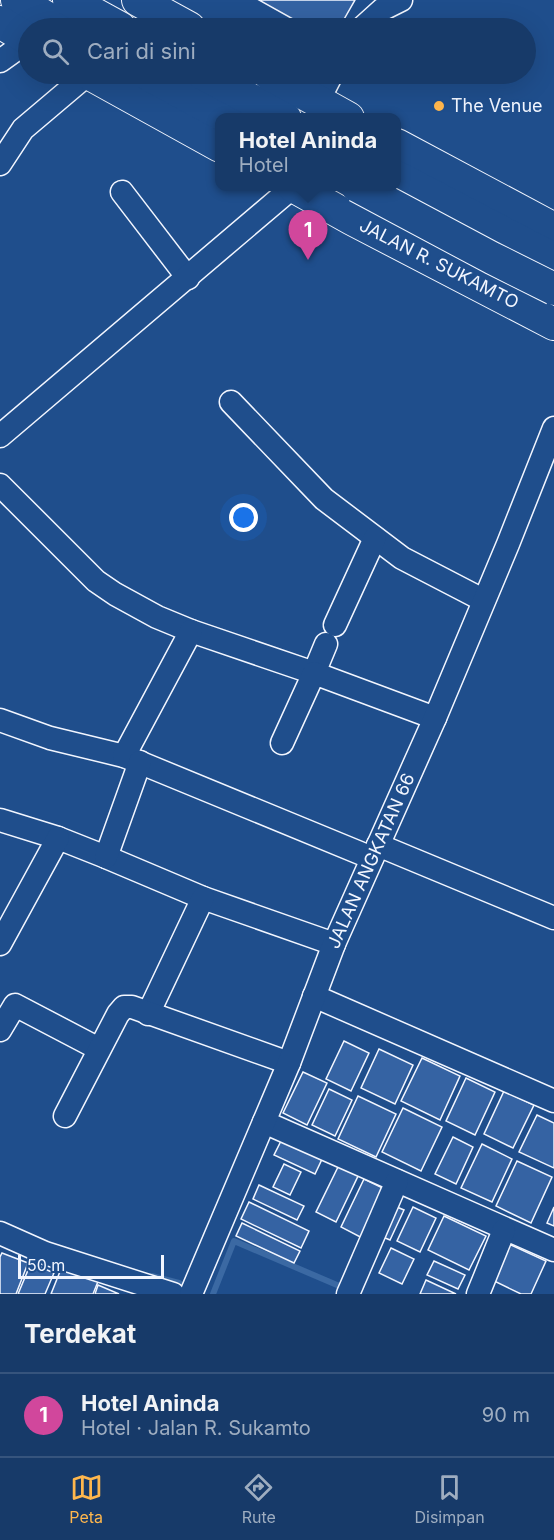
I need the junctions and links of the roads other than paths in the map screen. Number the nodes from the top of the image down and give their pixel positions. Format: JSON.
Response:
{"nodes":[{"id":1,"x":17,"y":0,"type":"edge"},
{"id":2,"x":69,"y":0,"type":"edge"},
{"id":3,"x":138,"y":0,"type":"edge"},
{"id":4,"x":401,"y":0,"type":"edge"},
{"id":5,"x":47,"y":18,"type":"edge"},
{"id":6,"x":102,"y":18,"type":"edge"},
{"id":7,"x":171,"y":18,"type":"edge"},
{"id":8,"x":373,"y":18,"type":"edge"},
{"id":9,"x":0,"y":22,"type":"edge"},
{"id":10,"x":18,"y":34,"type":"edge"},
{"id":11,"x":18,"y":48,"type":"edge"},
{"id":12,"x":0,"y":61,"type":"edge"},
{"id":13,"x":77,"y":84,"type":"edge"},
{"id":14,"x":107,"y":84,"type":"edge"},
{"id":15,"x":166,"y":84,"type":"edge"},
{"id":16,"x":222,"y":84,"type":"edge"},
{"id":17,"x":287,"y":84,"type":"edge"},
{"id":18,"x":334,"y":84,"type":"edge"},
{"id":19,"x":274,"y":112,"type":"edge"},
{"id":20,"x":338,"y":112,"type":"edge"},
{"id":21,"x":220,"y":113,"type":"edge"},
{"id":22,"x":215,"y":144,"type":"edge"},
{"id":23,"x":401,"y":148,"type":"edge"},
{"id":24,"x":0,"y":164,"type":"edge"},
{"id":25,"x":401,"y":180,"type":"edge"},
{"id":26,"x":297,"y":191,"type":"edge"},
{"id":27,"x":309,"y":191,"type":"edge"},
{"id":28,"x":366,"y":191,"type":"edge"},
{"id":29,"x":122,"y":192,"type":"dead end"},
{"id":30,"x":541,"y":222,"type":"edge"},
{"id":31,"x":554,"y":246,"type":"edge"},
{"id":32,"x":554,"y":259,"type":"edge"},
{"id":33,"x":188,"y":278,"type":"junction"},
{"id":34,"x":554,"y":287,"type":"edge"},
{"id":35,"x":486,"y":288,"type":"junction"},
{"id":36,"x":553,"y":325,"type":"edge"},
{"id":37,"x":231,"y":402,"type":"dead end"},
{"id":38,"x":554,"y":428,"type":"edge"},
{"id":39,"x":0,"y":436,"type":"edge"},
{"id":40,"x":0,"y":485,"type":"edge"},
{"id":41,"x":375,"y":538,"type":"junction"},
{"id":42,"x":483,"y":600,"type":"junction"},
{"id":43,"x":191,"y":631,"type":"junction"},
{"id":44,"x":314,"y":673,"type":"junction"},
{"id":45,"x":435,"y":718,"type":"junction"},
{"id":46,"x":0,"y":720,"type":"edge"},
{"id":47,"x":282,"y":743,"type":"dead end"},
{"id":48,"x":132,"y":759,"type":"junction"},
{"id":49,"x":0,"y":820,"type":"edge"},
{"id":50,"x":57,"y":838,"type":"junction"},
{"id":51,"x":375,"y":851,"type":"junction"},
{"id":52,"x":106,"y":857,"type":"junction"},
{"id":53,"x":203,"y":898,"type":"junction"},
{"id":54,"x":554,"y":918,"type":"edge"},
{"id":55,"x":0,"y":944,"type":"edge"},
{"id":56,"x":334,"y":944,"type":"junction"},
{"id":57,"x":314,"y":996,"type":"junction"},
{"id":58,"x":148,"y":1014,"type":"junction"},
{"id":59,"x":0,"y":1030,"type":"edge"},
{"id":60,"x":99,"y":1049,"type":"junction"},
{"id":61,"x":289,"y":1063,"type":"junction"},
{"id":62,"x":554,"y":1101,"type":"edge"},
{"id":63,"x":65,"y":1116,"type":"dead end"},
{"id":64,"x":264,"y":1122,"type":"junction"},
{"id":65,"x":397,"y":1181,"type":"junction"},
{"id":66,"x":504,"y":1230,"type":"junction"},
{"id":67,"x":0,"y":1233,"type":"edge"},
{"id":68,"x":554,"y":1250,"type":"edge"},
{"id":69,"x":351,"y":1286,"type":"edge"},
{"id":70,"x":188,"y":1291,"type":"edge"},
{"id":71,"x":478,"y":1294,"type":"edge"}],
"edges":[{"from":1,"to":5,"type":"highway"},
{"from":2,"to":6,"type":"highway"},
{"from":3,"to":7,"type":"highway"},
{"from":4,"to":8,"type":"street"},
{"from":9,"to":10,"type":"highway"},
{"from":11,"to":12,"type":"street"},
{"from":13,"to":24,"type":"street"},
{"from":14,"to":22,"type":"highway"},
{"from":15,"to":21,"type":"highway"},
{"from":16,"to":19,"type":"highway"},
{"from":17,"to":20,"type":"highway"},
{"from":18,"to":20,"type":"street"},
{"from":23,"to":30,"type":"highway"},
{"from":25,"to":32,"type":"highway"},
{"from":26,"to":33,"type":"street"},
{"from":27,"to":35,"type":"highway","name":"JALAN R. SUKAMTO"},
{"from":28,"to":34,"type":"highway","bridge":true},
{"from":29,"to":33,"type":"street"},
{"from":30,"to":31,"type":"highway"},
{"from":33,"to":39,"type":"street"},
{"from":34,"to":35,"type":"highway"},
{"from":35,"to":36,"type":"highway","name":"JALAN R. SUKAMTO"},
{"from":37,"to":41,"type":"street"},
{"from":38,"to":42,"type":"street","name":"JALAN ANGKATAN 66"},
{"from":40,"to":43,"type":"street"},
{"from":41,"to":42,"type":"street"},
{"from":41,"to":44,"type":"street"},
{"from":42,"to":45,"type":"street","name":"JALAN ANGKATAN 66"},
{"from":43,"to":44,"type":"street"},
{"from":43,"to":48,"type":"street"},
{"from":44,"to":45,"type":"street"},
{"from":44,"to":47,"type":"street"},
{"from":45,"to":51,"type":"street","name":"JALAN ANGKATAN 66"},
{"from":46,"to":48,"type":"street"},
{"from":48,"to":51,"type":"street"},
{"from":48,"to":52,"type":"street"},
{"from":49,"to":50,"type":"street"},
{"from":50,"to":52,"type":"street"},
{"from":50,"to":55,"type":"street"},
{"from":51,"to":54,"type":"street"},
{"from":51,"to":56,"type":"street","name":"JALAN ANGKATAN 66"},
{"from":52,"to":53,"type":"street"},
{"from":53,"to":56,"type":"street"},
{"from":53,"to":58,"type":"street"},
{"from":56,"to":57,"type":"street","name":"JALAN ANGKATAN 66"},
{"from":57,"to":61,"type":"street","name":"JALAN ANGKATAN 66"},
{"from":57,"to":62,"type":"street"},
{"from":58,"to":60,"type":"street"},
{"from":58,"to":61,"type":"street"},
{"from":59,"to":60,"type":"street"},
{"from":60,"to":63,"type":"street"},
{"from":61,"to":64,"type":"street","name":"JALAN ANGKATAN 66"},
{"from":64,"to":65,"type":"street"},
{"from":64,"to":70,"type":"street","name":"JALAN ANGKATAN 66"},
{"from":65,"to":66,"type":"street"},
{"from":65,"to":69,"type":"street"},
{"from":66,"to":68,"type":"street"},
{"from":66,"to":71,"type":"street"},
{"from":67,"to":70,"type":"street"}]}
